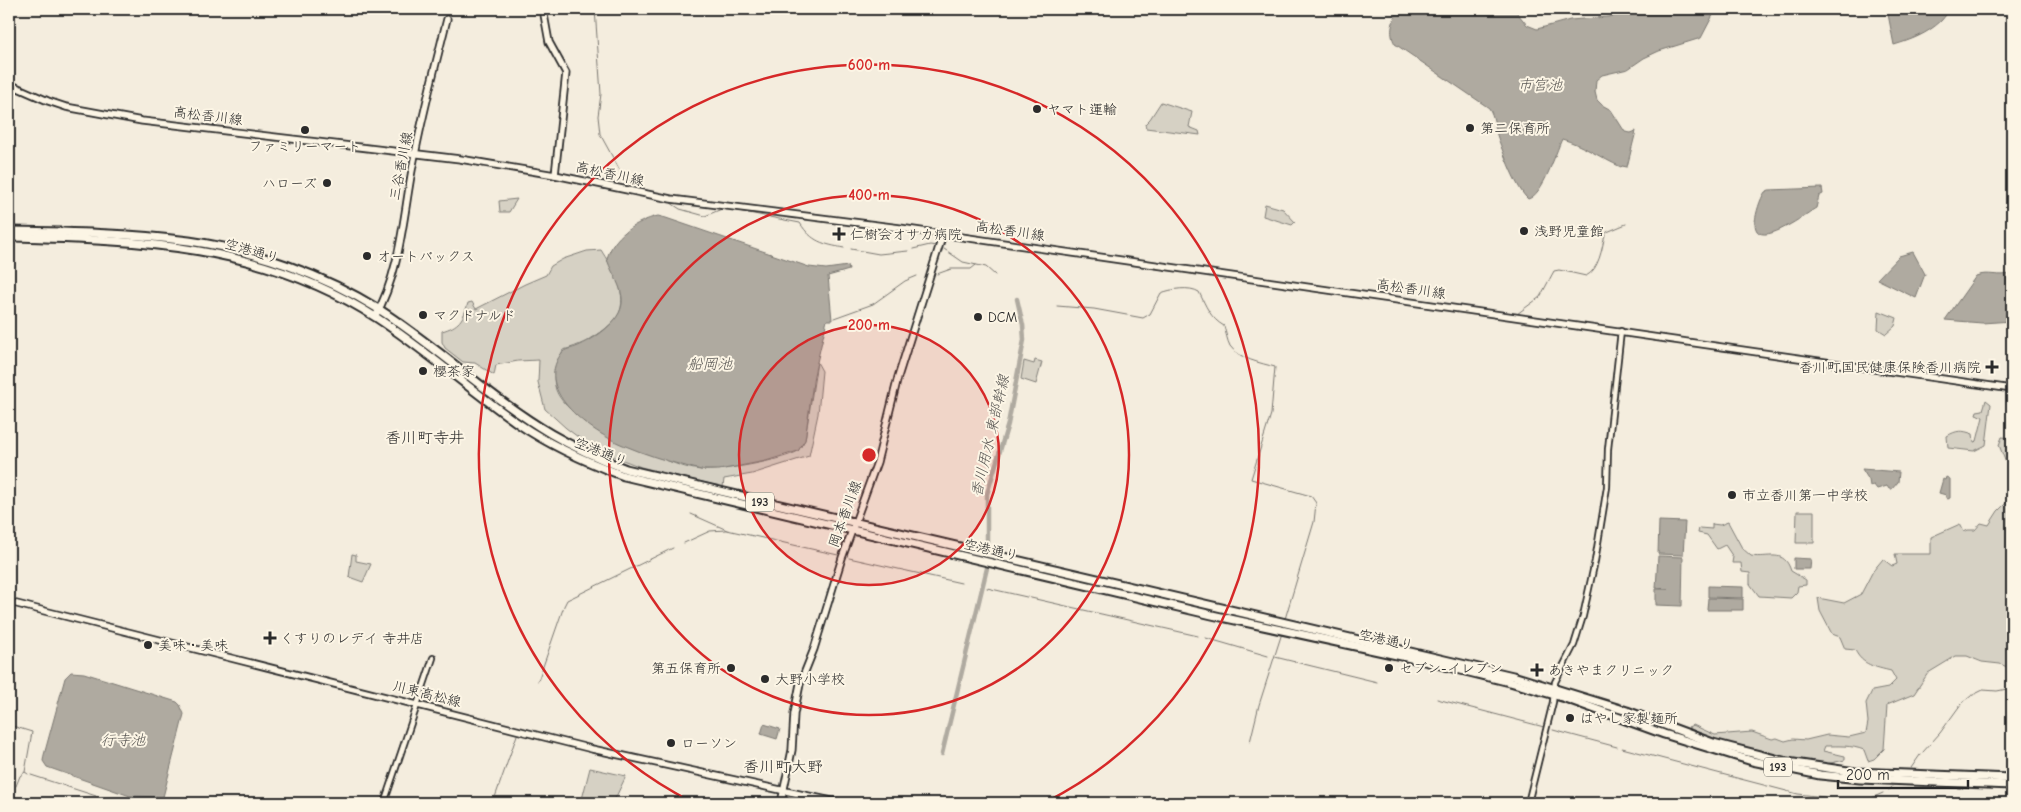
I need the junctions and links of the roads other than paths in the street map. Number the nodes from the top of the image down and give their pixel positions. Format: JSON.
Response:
{"nodes":[{"id":1,"x":543,"y":9,"type":"edge"},
{"id":2,"x":447,"y":19,"type":"dead end"},
{"id":3,"x":9,"y":84,"type":"edge"},
{"id":4,"x":415,"y":153,"type":"junction"},
{"id":5,"x":555,"y":174,"type":"junction"},
{"id":6,"x":9,"y":230,"type":"edge"},
{"id":7,"x":943,"y":234,"type":"junction"},
{"id":8,"x":9,"y":237,"type":"edge"},
{"id":9,"x":377,"y":313,"type":"junction"},
{"id":10,"x":1621,"y":331,"type":"junction"},
{"id":11,"x":2012,"y":389,"type":"edge"},
{"id":12,"x":853,"y":527,"type":"junction"},
{"id":13,"x":9,"y":602,"type":"edge"},
{"id":14,"x":433,"y":658,"type":"dead end"},
{"id":15,"x":1554,"y":692,"type":"junction"},
{"id":16,"x":417,"y":704,"type":"junction"},
{"id":17,"x":2012,"y":778,"type":"edge"},
{"id":18,"x":2012,"y":785,"type":"edge"},
{"id":19,"x":783,"y":792,"type":"junction"},
{"id":20,"x":384,"y":803,"type":"edge"},
{"id":21,"x":781,"y":803,"type":"edge"},
{"id":22,"x":841,"y":803,"type":"edge"},
{"id":23,"x":1528,"y":803,"type":"edge"}],
"edges":[{"from":1,"to":5,"type":"main road"},
{"from":2,"to":4,"type":"main road","name":"三谷香川線"},
{"from":3,"to":4,"type":"main road","name":"高松香川線"},
{"from":4,"to":5,"type":"main road","name":"高松香川線"},
{"from":4,"to":9,"type":"main road","name":"三谷香川線"},
{"from":5,"to":7,"type":"main road","name":"高松香川線"},
{"from":6,"to":9,"type":"highway","name":"空港通り","number":"193"},
{"from":7,"to":10,"type":"main road","name":"高松香川線"},
{"from":7,"to":12,"type":"main road","name":"岡本香川線"},
{"from":8,"to":9,"type":"highway","name":"空港通り","number":"193"},
{"from":9,"to":12,"type":"highway","name":"空港通り","number":"193"},
{"from":10,"to":11,"type":"main road","name":"高松香川線"},
{"from":10,"to":15,"type":"street"},
{"from":12,"to":15,"type":"highway","name":"空港通り","number":"193"},
{"from":12,"to":19,"type":"main road","name":"岡本香川線"},
{"from":13,"to":16,"type":"main road","name":"川東高松線"},
{"from":14,"to":16,"type":"street"},
{"from":15,"to":17,"type":"highway","name":"空港通り","number":"193"},
{"from":15,"to":18,"type":"highway","name":"空港通り","number":"193"},
{"from":15,"to":23,"type":"street"},
{"from":16,"to":19,"type":"main road","name":"川東高松線"},
{"from":16,"to":20,"type":"street"},
{"from":19,"to":21,"type":"main road","name":"岡本香川線"},
{"from":19,"to":22,"type":"main road","name":"川東高松線"}]}
